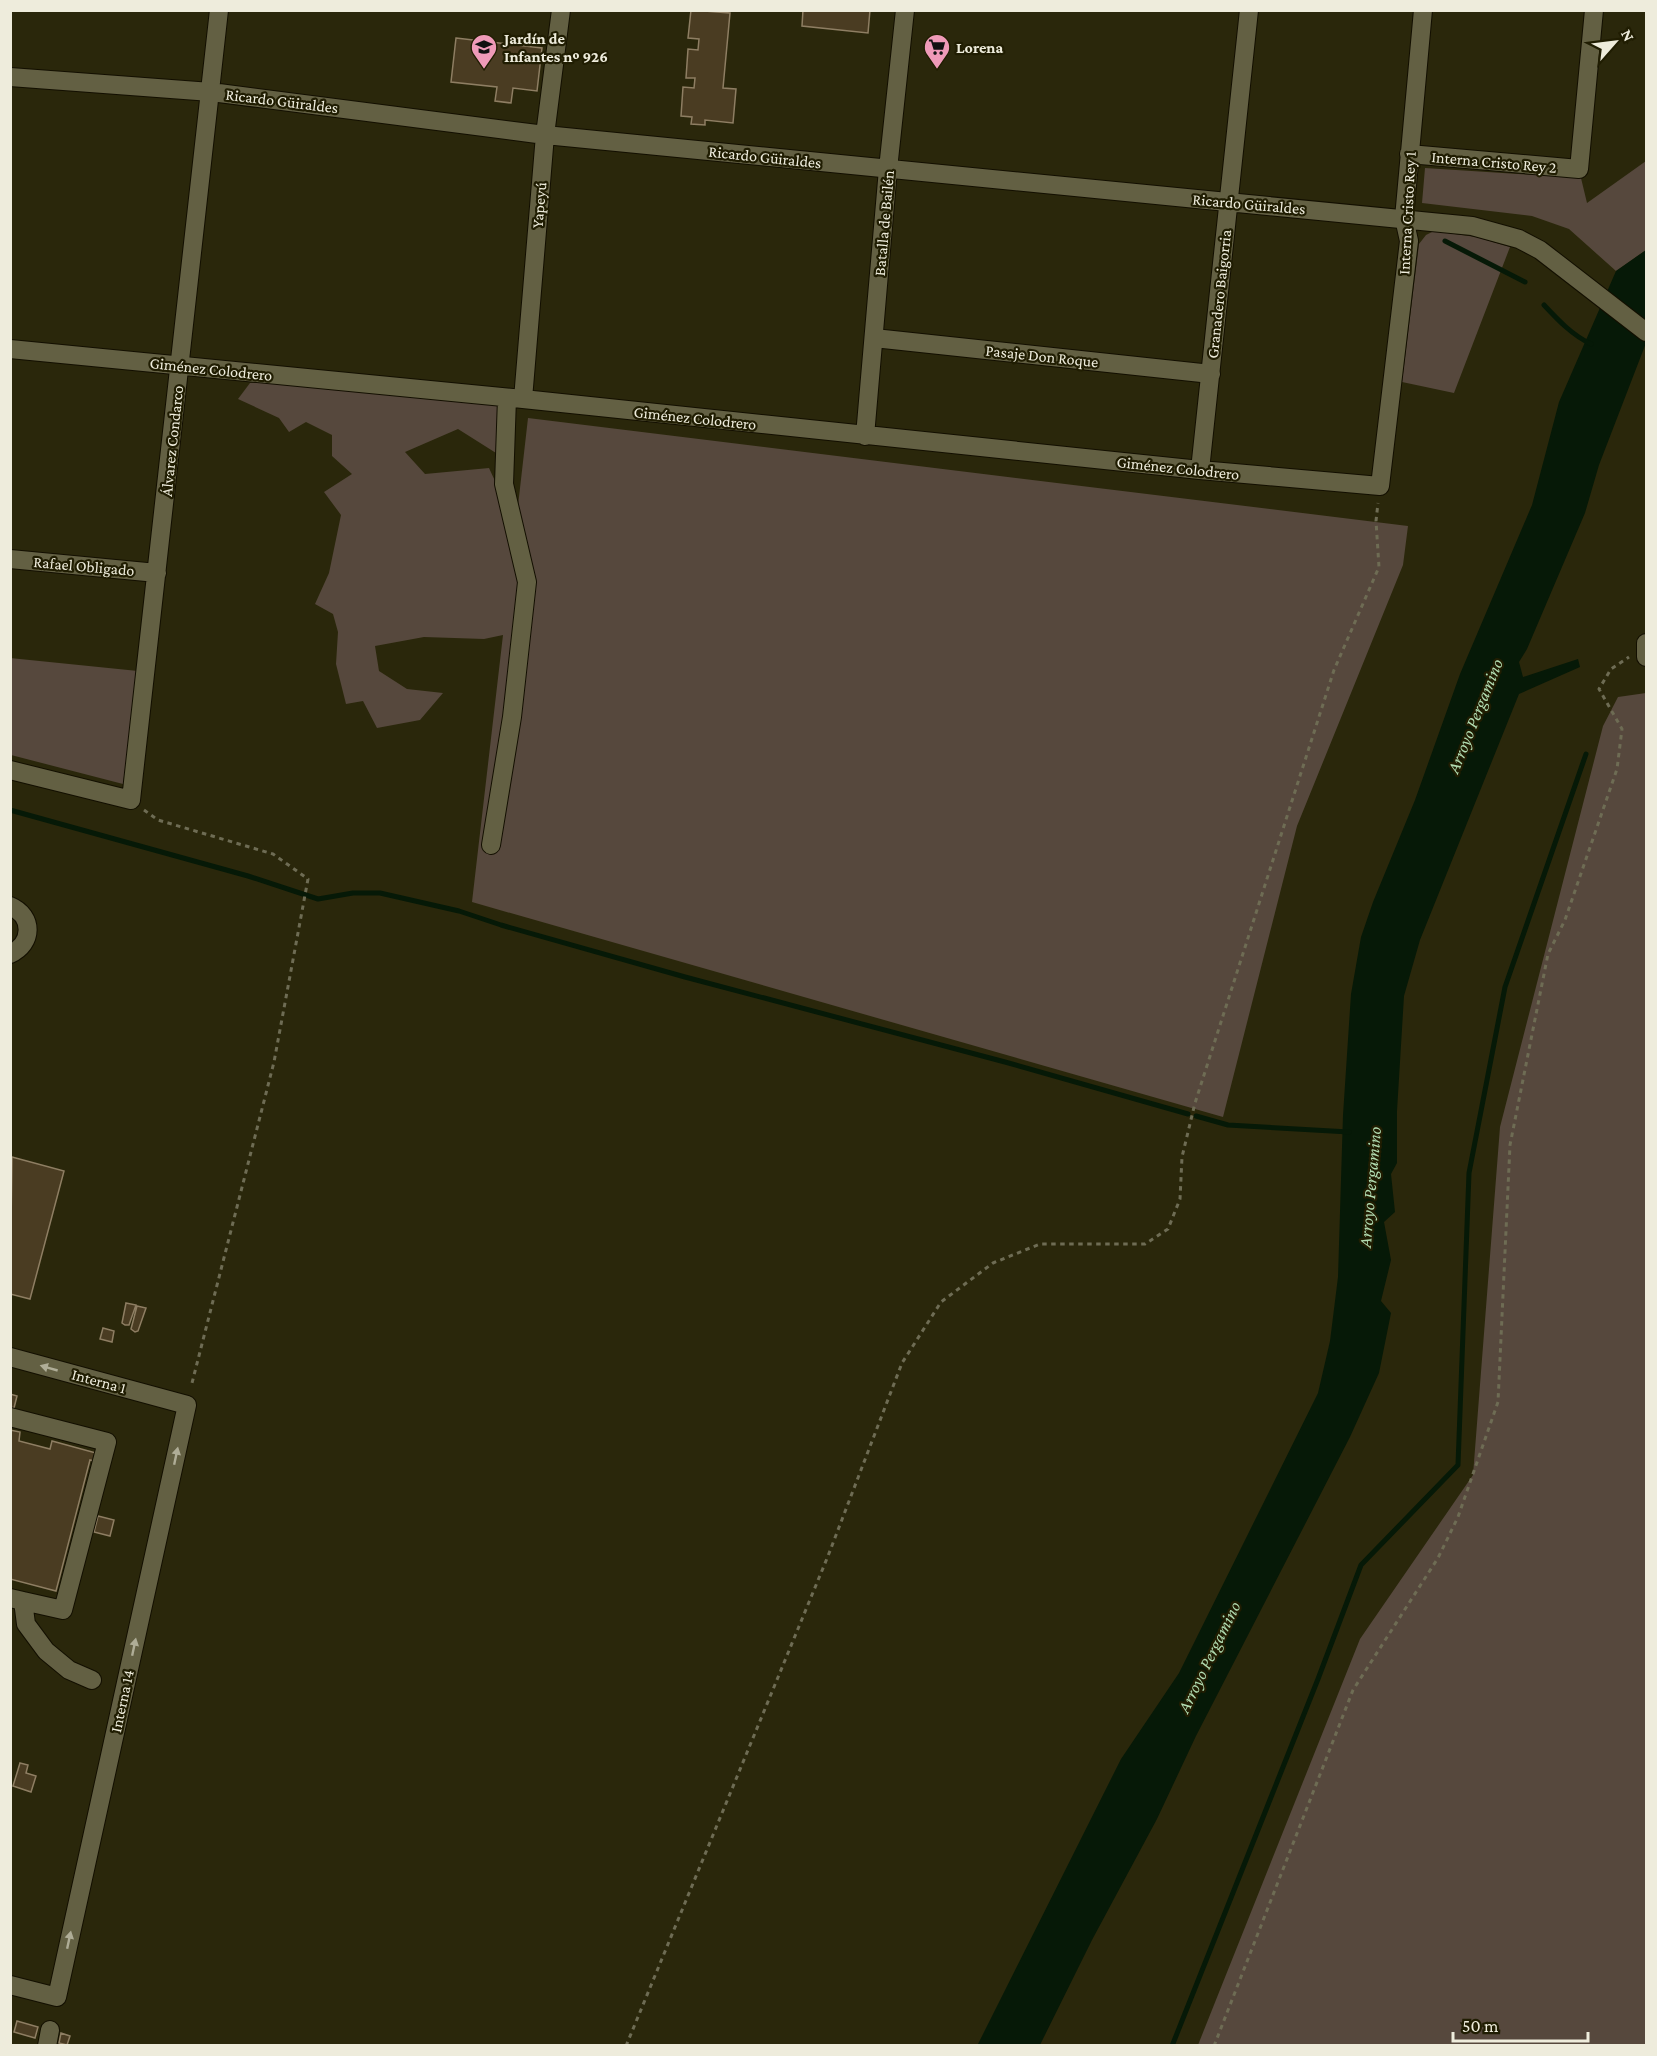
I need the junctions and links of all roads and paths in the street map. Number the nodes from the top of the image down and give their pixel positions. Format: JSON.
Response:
{"nodes":[{"id":1,"x":219,"y":10,"type":"edge"},
{"id":2,"x":561,"y":10,"type":"edge"},
{"id":3,"x":905,"y":10,"type":"edge"},
{"id":4,"x":1249,"y":10,"type":"edge"},
{"id":5,"x":1423,"y":10,"type":"edge"},
{"id":6,"x":1594,"y":10,"type":"edge"},
{"id":7,"x":10,"y":77,"type":"edge"},
{"id":8,"x":211,"y":92,"type":"junction"},
{"id":9,"x":545,"y":135,"type":"junction"},
{"id":10,"x":1409,"y":154,"type":"junction"},
{"id":11,"x":888,"y":169,"type":"junction"},
{"id":12,"x":1227,"y":202,"type":"junction"},
{"id":13,"x":1404,"y":218,"type":"junction"},
{"id":14,"x":1647,"y":332,"type":"edge"},
{"id":15,"x":874,"y":338,"type":"junction"},
{"id":16,"x":10,"y":349,"type":"edge"},
{"id":17,"x":180,"y":367,"type":"junction"},
{"id":18,"x":1211,"y":374,"type":"junction"},
{"id":19,"x":515,"y":398,"type":"junction"},
{"id":20,"x":865,"y":436,"type":"junction"},
{"id":21,"x":1200,"y":470,"type":"junction"},
{"id":22,"x":1380,"y":486,"type":"junction"},
{"id":23,"x":10,"y":559,"type":"edge"},
{"id":24,"x":158,"y":573,"type":"junction"},
{"id":25,"x":1646,"y":649,"type":"edge"},
{"id":26,"x":10,"y":770,"type":"edge"},
{"id":27,"x":131,"y":800,"type":"junction"},
{"id":28,"x":492,"y":845,"type":"dead end"},
{"id":29,"x":10,"y":906,"type":"edge"},
{"id":30,"x":10,"y":954,"type":"edge"},
{"id":31,"x":10,"y":1357,"type":"edge"},
{"id":32,"x":187,"y":1405,"type":"junction"},
{"id":33,"x":10,"y":1417,"type":"edge"},
{"id":34,"x":17,"y":1599,"type":"edge"},
{"id":35,"x":92,"y":1680,"type":"dead end"},
{"id":36,"x":10,"y":1984,"type":"edge"},
{"id":37,"x":626,"y":2046,"type":"edge"},
{"id":38,"x":1214,"y":2046,"type":"edge"}],
"edges":[{"from":1,"to":8,"type":"street","name":"Álvarez Condarco"},
{"from":2,"to":9,"type":"street","name":"Yapeyú"},
{"from":3,"to":11,"type":"street","name":"Batalla de Bailén"},
{"from":4,"to":12,"type":"street","name":"Granadero Baigorria"},
{"from":5,"to":10,"type":"street","name":"Interna Cristo Rey 1"},
{"from":6,"to":10,"type":"street","name":"Interna Cristo Rey 2"},
{"from":7,"to":8,"type":"street","name":"Ricardo Güiraldes"},
{"from":8,"to":9,"type":"street","name":"Ricardo Güiraldes"},
{"from":8,"to":17,"type":"street","name":"Álvarez Condarco"},
{"from":9,"to":11,"type":"street","name":"Ricardo Güiraldes"},
{"from":9,"to":19,"type":"street","name":"Yapeyú"},
{"from":10,"to":13,"type":"street","name":"Interna Cristo Rey 1"},
{"from":11,"to":12,"type":"street","name":"Ricardo Güiraldes"},
{"from":11,"to":15,"type":"street","name":"Batalla de Bailén"},
{"from":12,"to":13,"type":"street","name":"Ricardo Güiraldes"},
{"from":12,"to":18,"type":"street","name":"Granadero Baigorria"},
{"from":13,"to":14,"type":"street","name":"Ricardo Güiraldes"},
{"from":13,"to":22,"type":"street","name":"Interna Cristo Rey 1"},
{"from":15,"to":18,"type":"street","name":"Pasaje Don Roque"},
{"from":15,"to":20,"type":"street","name":"Batalla de Bailén"},
{"from":16,"to":17,"type":"street","name":"Giménez Colodrero"},
{"from":17,"to":19,"type":"street","name":"Giménez Colodrero"},
{"from":17,"to":24,"type":"street","name":"Álvarez Condarco"},
{"from":18,"to":21,"type":"street","name":"Granadero Baigorria"},
{"from":19,"to":20,"type":"street","name":"Giménez Colodrero"},
{"from":19,"to":28,"type":"street","name":"Yapeyú"},
{"from":20,"to":21,"type":"street","name":"Giménez Colodrero"},
{"from":21,"to":22,"type":"street","name":"Giménez Colodrero"},
{"from":22,"to":37,"type":"path"},
{"from":23,"to":24,"type":"street","name":"Rafael Obligado"},
{"from":24,"to":27,"type":"street","name":"Álvarez Condarco"},
{"from":25,"to":38,"type":"path"},
{"from":26,"to":27,"type":"street"},
{"from":27,"to":32,"type":"path"},
{"from":29,"to":30,"type":"street"},
{"from":32,"to":31,"type":"street","name":"Interna 1","one_way":true},
{"from":36,"to":32,"type":"street","name":"Interna 14","one_way":true},
{"from":33,"to":34,"type":"street"},
{"from":34,"to":35,"type":"street"}]}
